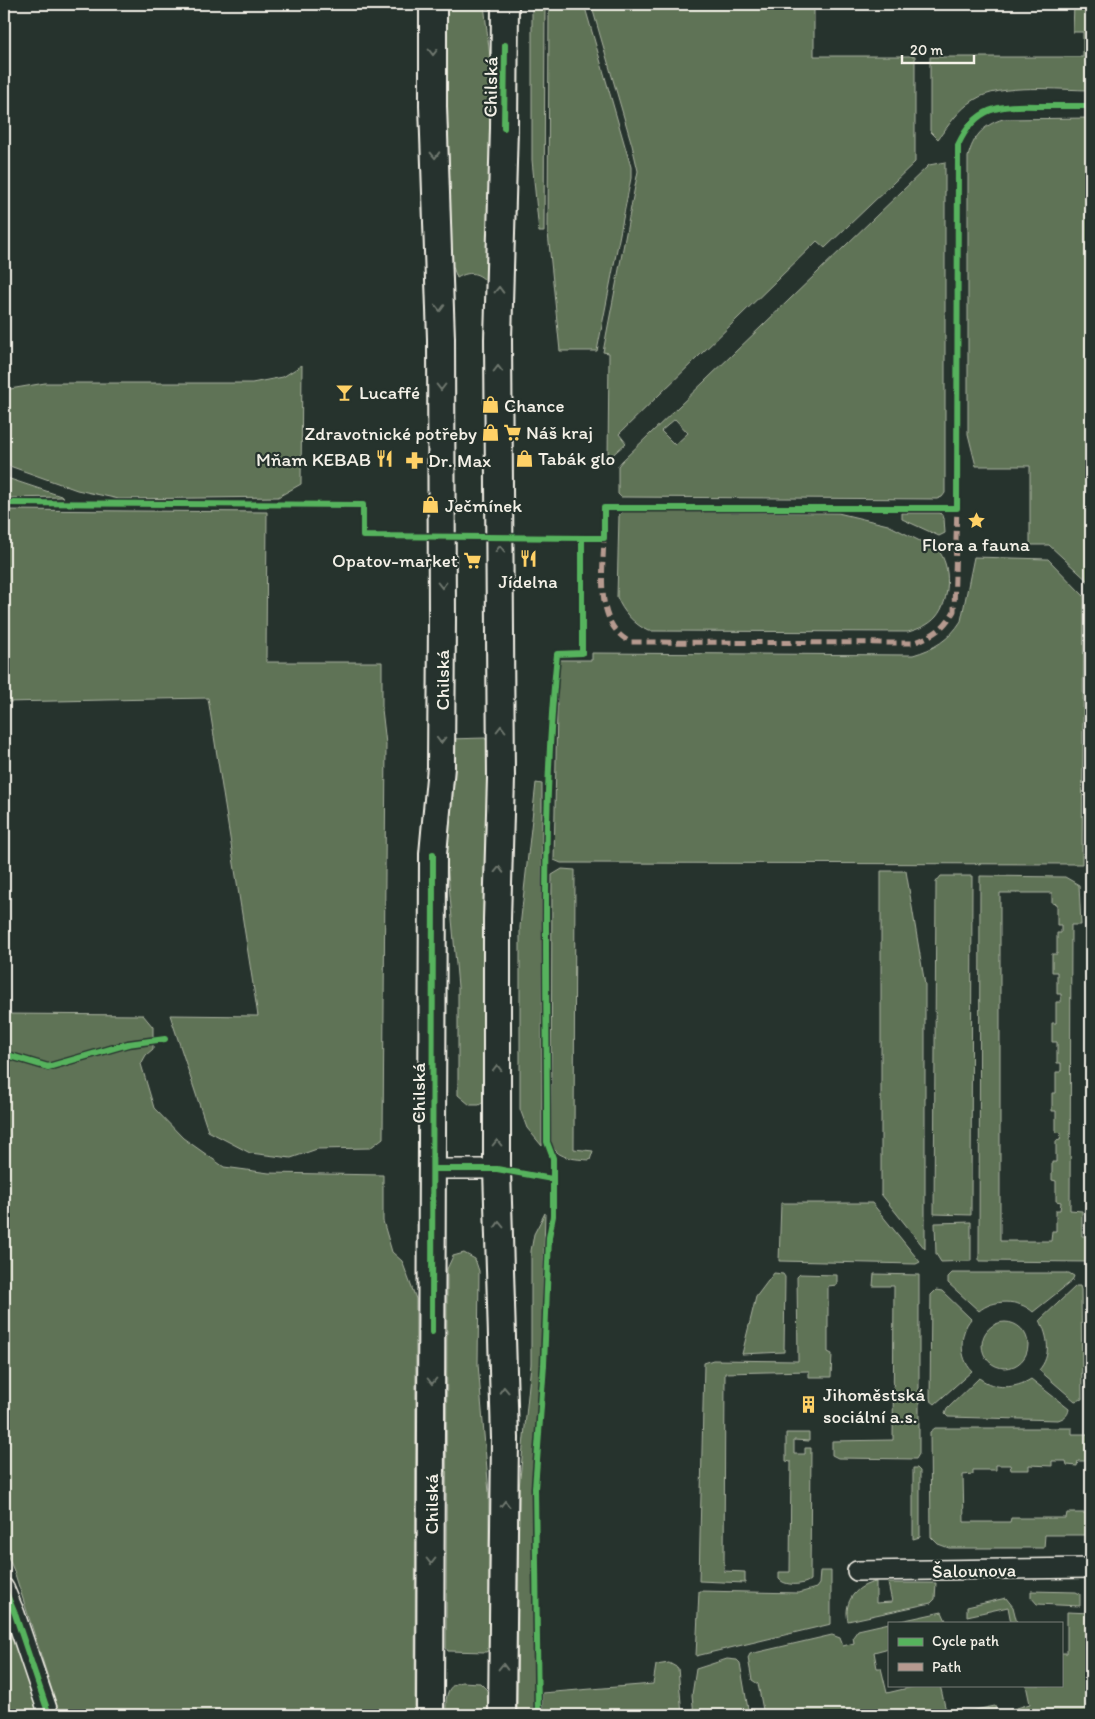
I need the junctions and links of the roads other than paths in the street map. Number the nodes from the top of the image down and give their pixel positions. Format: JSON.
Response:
{"nodes":[{"id":1,"x":433,"y":4,"type":"edge"},
{"id":2,"x":505,"y":4,"type":"edge"},
{"id":3,"x":433,"y":1169,"type":"junction"},
{"id":4,"x":497,"y":1169,"type":"junction"},
{"id":5,"x":1091,"y":1568,"type":"edge"},
{"id":6,"x":858,"y":1571,"type":"dead end"},
{"id":7,"x":4,"y":1588,"type":"edge"},
{"id":8,"x":50,"y":1715,"type":"edge"},
{"id":9,"x":430,"y":1715,"type":"edge"},
{"id":10,"x":502,"y":1715,"type":"edge"}],
"edges":[{"from":1,"to":3,"type":"main road","name":"Chilská","one_way":true},
{"from":4,"to":2,"type":"main road","name":"Chilská","one_way":true},
{"from":3,"to":4,"type":"street"},
{"from":3,"to":9,"type":"main road","name":"Chilská","one_way":true},
{"from":10,"to":4,"type":"main road","name":"Chilská","one_way":true},
{"from":5,"to":6,"type":"street","name":"Šalounova"},
{"from":7,"to":8,"type":"street"}]}
